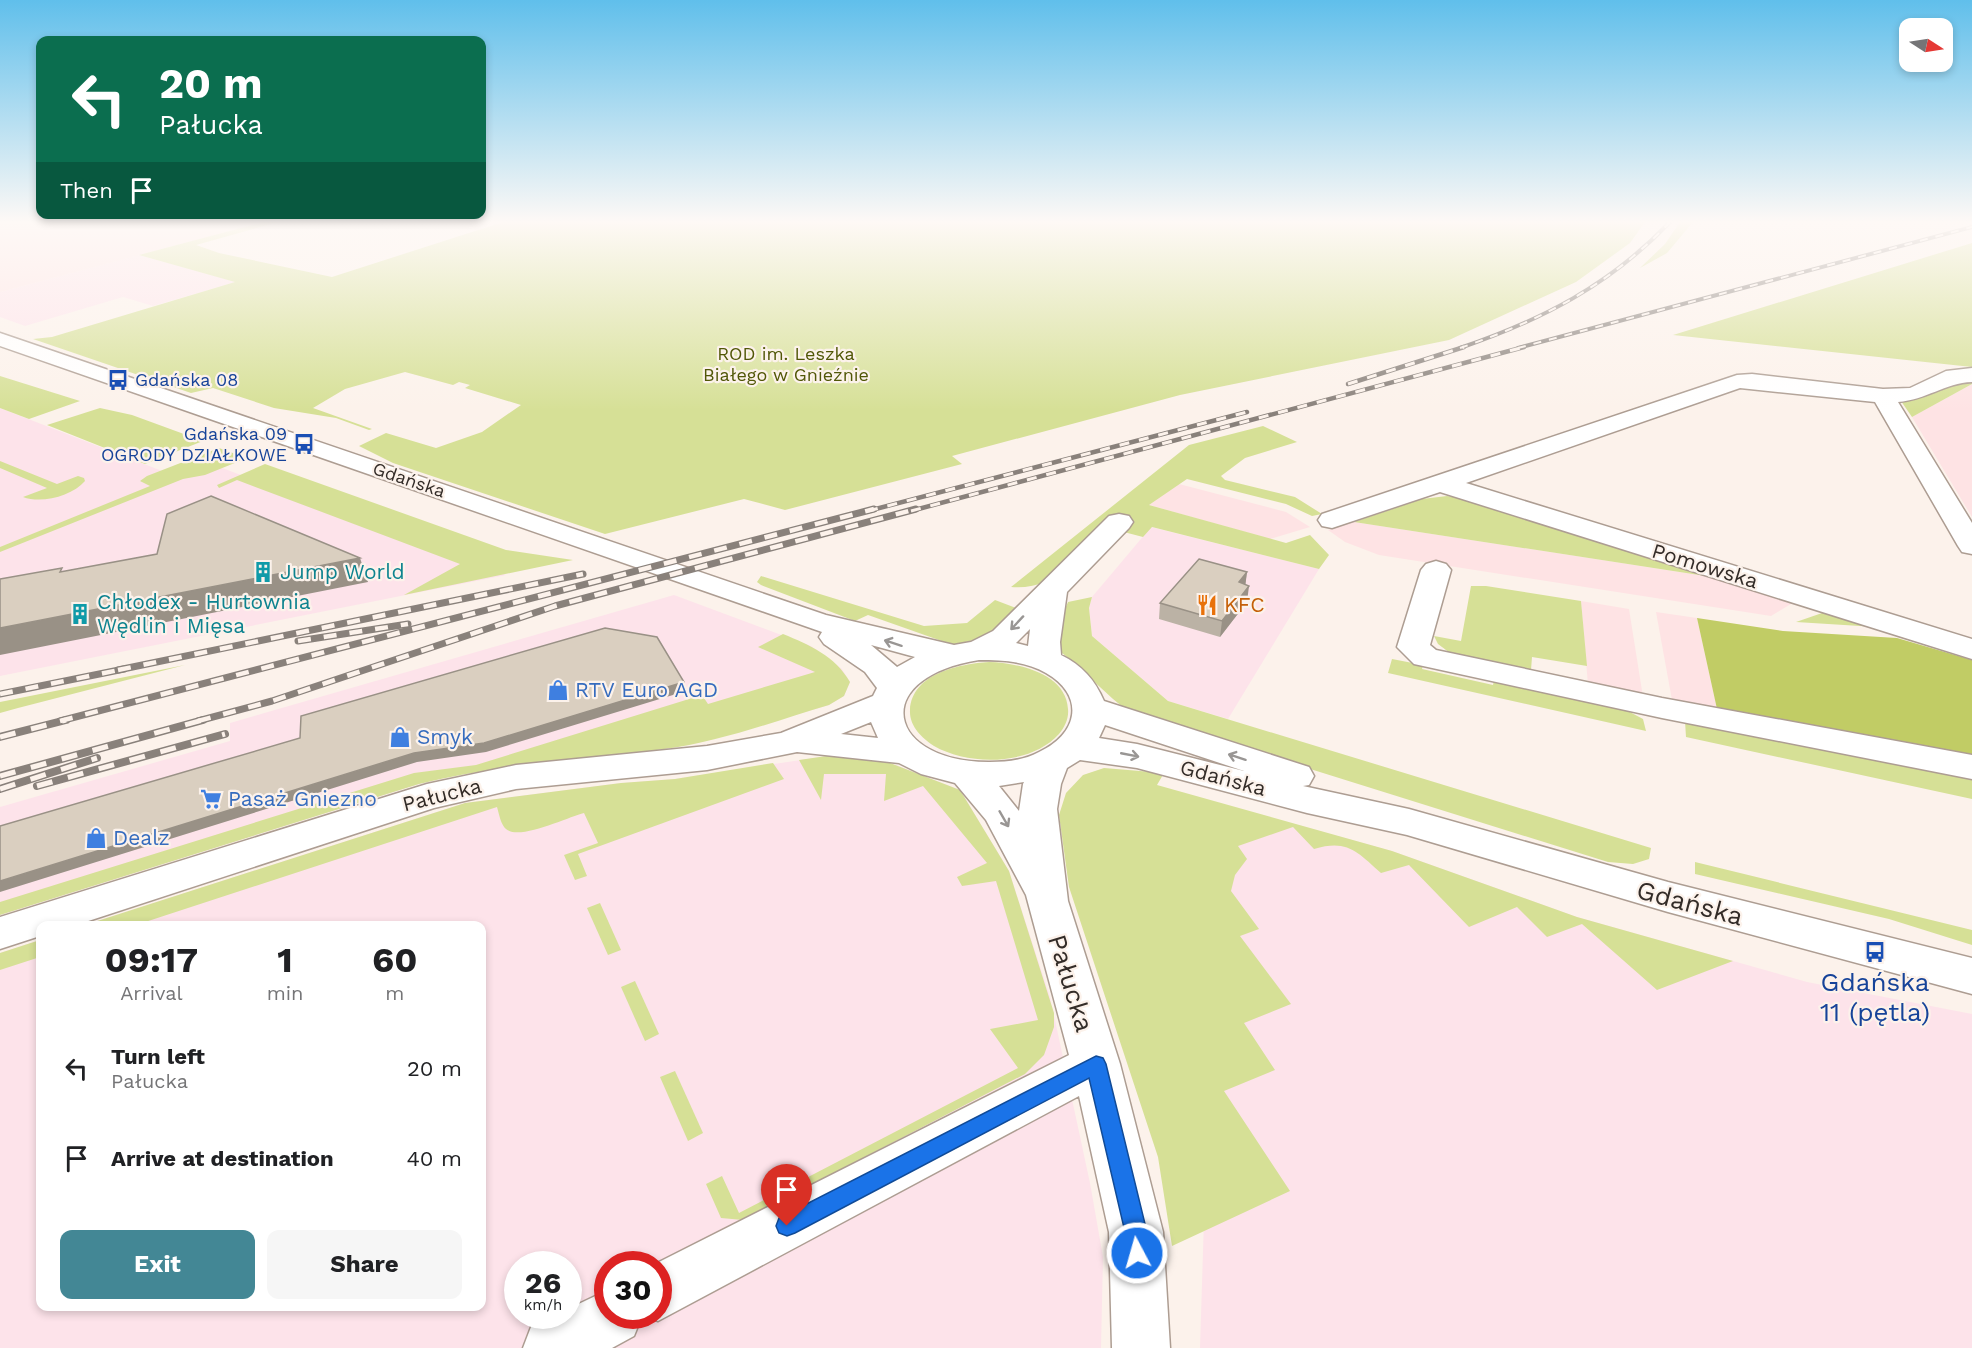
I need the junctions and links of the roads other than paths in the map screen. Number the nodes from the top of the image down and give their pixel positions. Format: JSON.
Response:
{"nodes":[{"id":1,"x":0,"y":339,"type":"edge"},
{"id":2,"x":1972,"y":375,"type":"edge"},
{"id":3,"x":1883,"y":396,"type":"junction"},
{"id":4,"x":1439,"y":483,"type":"junction"},
{"id":5,"x":1332,"y":520,"type":"dead end"},
{"id":6,"x":1119,"y":522,"type":"dead end"},
{"id":7,"x":1972,"y":546,"type":"edge"},
{"id":8,"x":1436,"y":570,"type":"dead end"},
{"id":9,"x":1052,"y":590,"type":"junction"},
{"id":10,"x":818,"y":622,"type":"junction"},
{"id":11,"x":1972,"y":649,"type":"edge"},
{"id":12,"x":965,"y":652,"type":"junction"},
{"id":13,"x":1045,"y":661,"type":"junction"},
{"id":14,"x":891,"y":695,"type":"junction"},
{"id":15,"x":1090,"y":708,"type":"junction"},
{"id":16,"x":793,"y":742,"type":"junction"},
{"id":17,"x":910,"y":752,"type":"junction"},
{"id":18,"x":1062,"y":754,"type":"junction"},
{"id":19,"x":1972,"y":767,"type":"edge"},
{"id":20,"x":967,"y":773,"type":"junction"},
{"id":21,"x":1409,"y":822,"type":"junction"},
{"id":22,"x":1047,"y":901,"type":"junction"},
{"id":23,"x":38,"y":921,"type":"edge"},
{"id":24,"x":36,"y":922,"type":"edge"},
{"id":25,"x":0,"y":933,"type":"edge"},
{"id":26,"x":1972,"y":976,"type":"edge"},
{"id":27,"x":1096,"y":1064,"type":"junction"},
{"id":28,"x":672,"y":1286,"type":"edge"},
{"id":29,"x":594,"y":1326,"type":"edge"},
{"id":30,"x":552,"y":1348,"type":"edge"},
{"id":31,"x":1141,"y":1348,"type":"edge"}],
"edges":[{"from":1,"to":10,"type":"street","name":"Gdańska"},
{"from":2,"to":3,"type":"street"},
{"from":3,"to":4,"type":"street"},
{"from":3,"to":7,"type":"street"},
{"from":4,"to":5,"type":"street"},
{"from":4,"to":11,"type":"street","name":"Pomowska"},
{"from":6,"to":9,"type":"street"},
{"from":8,"to":19,"type":"street"},
{"from":9,"to":12,"type":"street","one_way":true},
{"from":9,"to":13,"type":"street"},
{"from":12,"to":10,"type":"street","name":"Gdańska","one_way":true},
{"from":10,"to":14,"type":"street","name":"Gdańska"},
{"from":12,"to":13,"type":"street"},
{"from":12,"to":14,"type":"street"},
{"from":13,"to":15,"type":"street"},
{"from":14,"to":16,"type":"street","name":"Pałucka"},
{"from":14,"to":17,"type":"street"},
{"from":15,"to":18,"type":"street"},
{"from":21,"to":15,"type":"street","name":"Gdańska","one_way":true},
{"from":16,"to":17,"type":"street","name":"Pałucka"},
{"from":16,"to":23,"type":"street","name":"Pałucka"},
{"from":17,"to":20,"type":"street"},
{"from":18,"to":20,"type":"street"},
{"from":18,"to":21,"type":"street","name":"Gdańska","one_way":true},
{"from":18,"to":22,"type":"street","name":"Pałucka"},
{"from":20,"to":22,"type":"street","name":"Pałucka","one_way":true},
{"from":21,"to":26,"type":"street","name":"Gdańska"},
{"from":22,"to":27,"type":"street","name":"Pałucka"},
{"from":24,"to":25,"type":"street","name":"Pałucka"},
{"from":27,"to":28,"type":"street"},
{"from":27,"to":31,"type":"street","name":"Pałucka"},
{"from":29,"to":30,"type":"street"}]}
